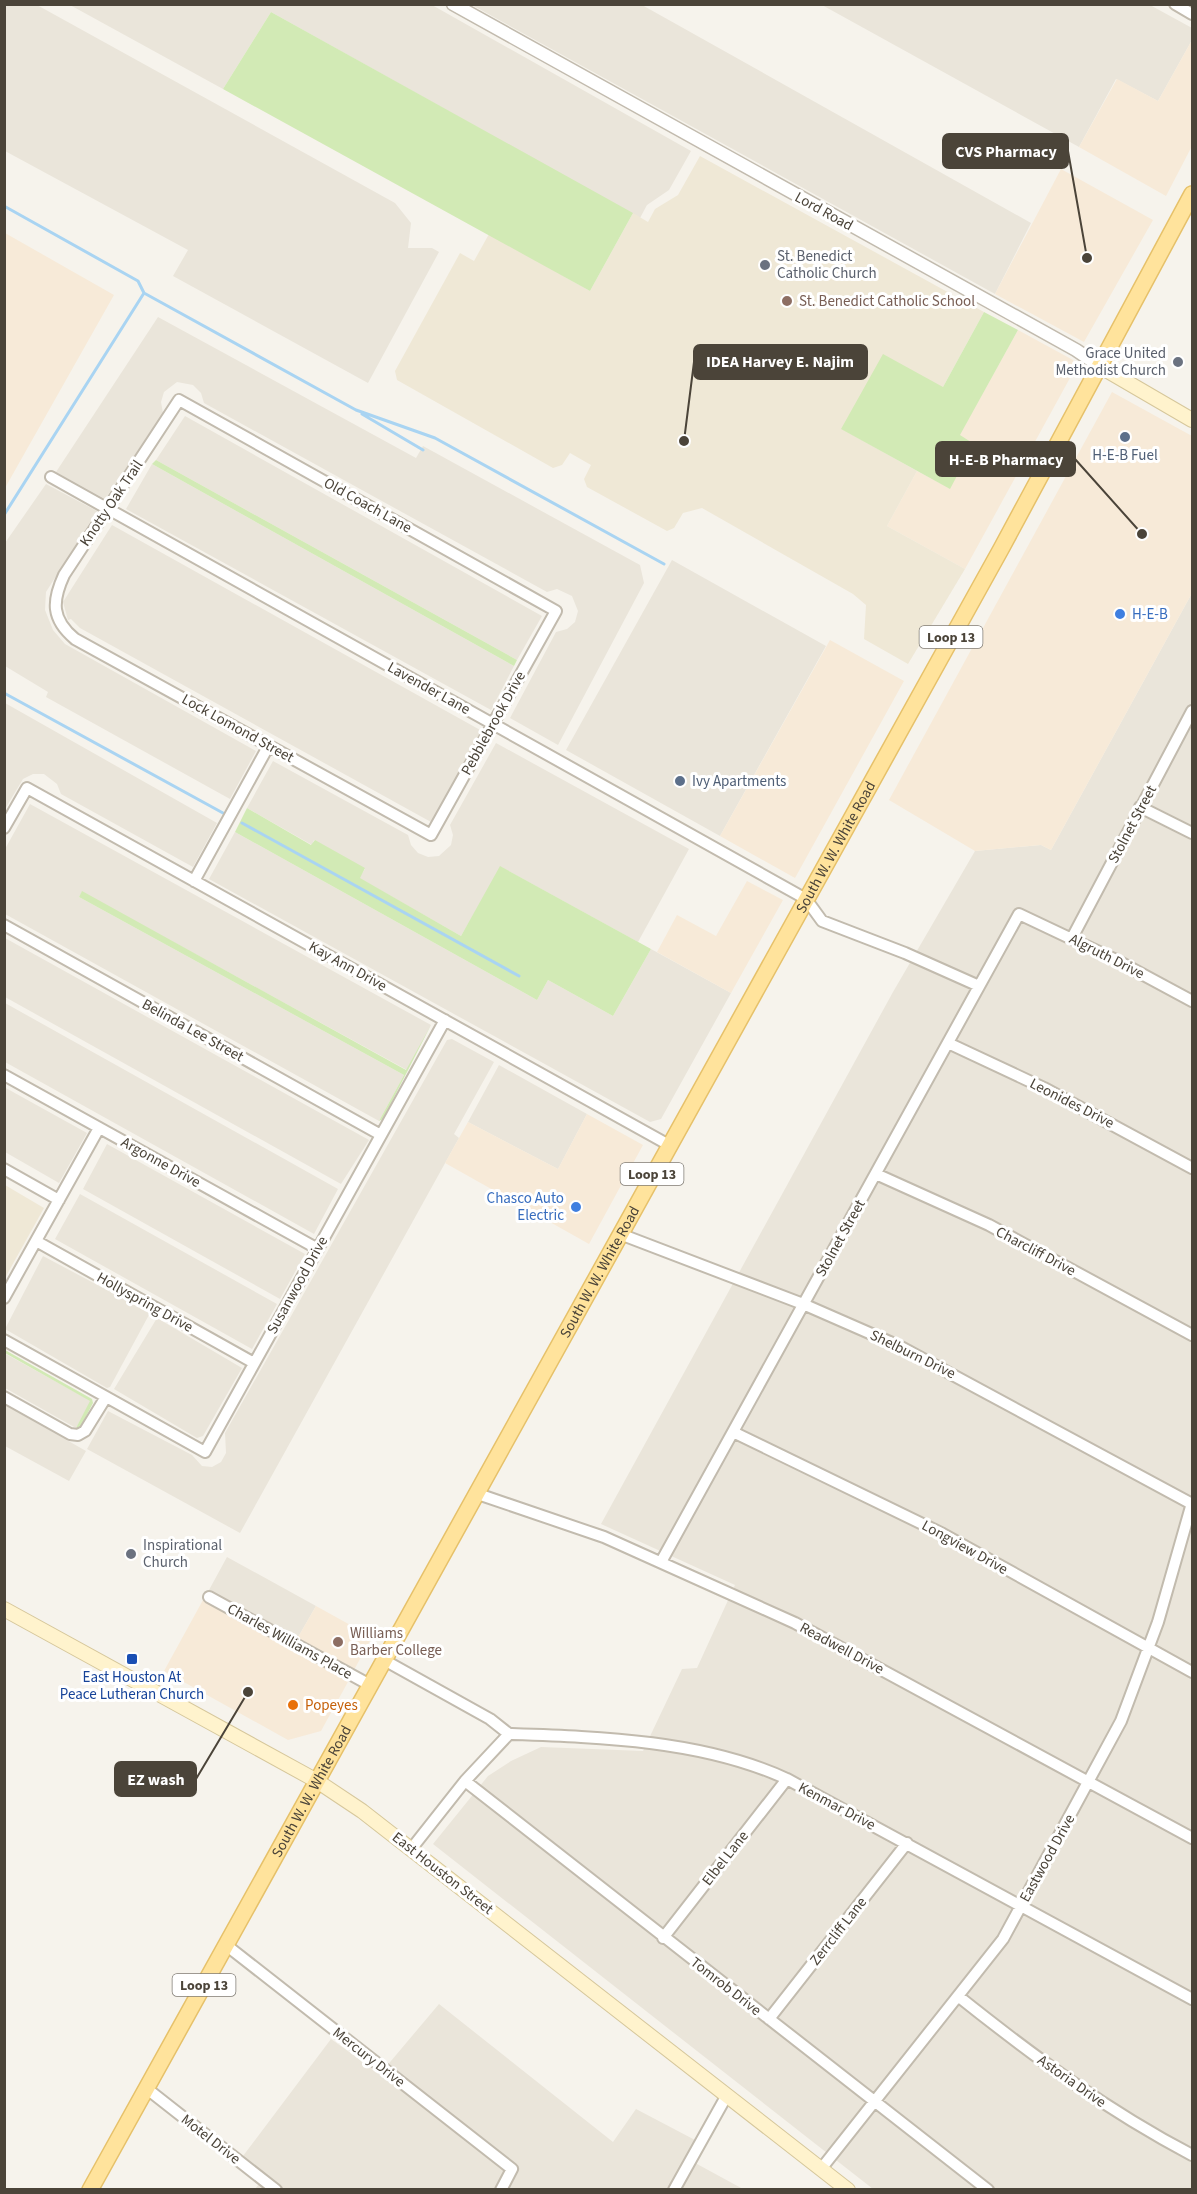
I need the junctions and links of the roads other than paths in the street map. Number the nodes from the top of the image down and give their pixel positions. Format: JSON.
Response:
{"nodes":[{"id":1,"x":453,"y":4,"type":"edge"},
{"id":2,"x":1175,"y":4,"type":"edge"},
{"id":3,"x":1192,"y":14,"type":"edge"},
{"id":4,"x":1190,"y":204,"type":"edge"},
{"id":5,"x":1101,"y":367,"type":"junction"},
{"id":6,"x":179,"y":400,"type":"joint"},
{"id":7,"x":1192,"y":420,"type":"edge"},
{"id":8,"x":51,"y":477,"type":"dead end"},
{"id":9,"x":109,"y":509,"type":"junction"},
{"id":10,"x":56,"y":610,"type":"joint"},
{"id":11,"x":556,"y":611,"type":"joint"},
{"id":12,"x":1192,"y":711,"type":"edge"},
{"id":13,"x":493,"y":724,"type":"junction"},
{"id":14,"x":269,"y":745,"type":"junction"},
{"id":15,"x":1140,"y":807,"type":"junction"},
{"id":16,"x":4,"y":828,"type":"edge"},
{"id":17,"x":1192,"y":833,"type":"edge"},
{"id":18,"x":431,"y":835,"type":"joint"},
{"id":19,"x":194,"y":880,"type":"junction"},
{"id":20,"x":806,"y":899,"type":"junction"},
{"id":21,"x":1019,"y":914,"type":"joint"},
{"id":22,"x":4,"y":925,"type":"edge"},
{"id":23,"x":1072,"y":938,"type":"junction"},
{"id":24,"x":979,"y":986,"type":"junction"},
{"id":25,"x":1192,"y":1001,"type":"edge"},
{"id":26,"x":445,"y":1020,"type":"junction"},
{"id":27,"x":948,"y":1043,"type":"junction"},
{"id":28,"x":4,"y":1075,"type":"edge"},
{"id":29,"x":99,"y":1128,"type":"junction"},
{"id":30,"x":381,"y":1135,"type":"junction"},
{"id":31,"x":669,"y":1145,"type":"junction"},
{"id":32,"x":1192,"y":1168,"type":"edge"},
{"id":33,"x":4,"y":1169,"type":"edge"},
{"id":34,"x":876,"y":1174,"type":"junction"},
{"id":35,"x":59,"y":1200,"type":"junction"},
{"id":36,"x":620,"y":1234,"type":"junction"},
{"id":37,"x":36,"y":1241,"type":"junction"},
{"id":38,"x":318,"y":1249,"type":"junction"},
{"id":39,"x":4,"y":1298,"type":"edge"},
{"id":40,"x":803,"y":1304,"type":"junction"},
{"id":41,"x":1192,"y":1335,"type":"edge"},
{"id":42,"x":4,"y":1340,"type":"edge"},
{"id":43,"x":254,"y":1363,"type":"junction"},
{"id":44,"x":106,"y":1396,"type":"junction"},
{"id":45,"x":4,"y":1397,"type":"edge"},
{"id":46,"x":733,"y":1432,"type":"junction"},
{"id":47,"x":475,"y":1492,"type":"junction"},
{"id":48,"x":1192,"y":1503,"type":"edge"},
{"id":49,"x":661,"y":1562,"type":"junction"},
{"id":50,"x":209,"y":1597,"type":"dead end"},
{"id":51,"x":4,"y":1609,"type":"edge"},
{"id":52,"x":1149,"y":1648,"type":"junction"},
{"id":53,"x":384,"y":1660,"type":"junction"},
{"id":54,"x":1192,"y":1672,"type":"edge"},
{"id":55,"x":370,"y":1685,"type":"junction"},
{"id":56,"x":509,"y":1734,"type":"junction"},
{"id":57,"x":787,"y":1779,"type":"junction"},
{"id":58,"x":317,"y":1781,"type":"junction"},
{"id":59,"x":465,"y":1781,"type":"junction"},
{"id":60,"x":1089,"y":1783,"type":"junction"},
{"id":61,"x":1192,"y":1838,"type":"edge"},
{"id":62,"x":907,"y":1843,"type":"junction"},
{"id":63,"x":412,"y":1848,"type":"junction"},
{"id":64,"x":1021,"y":1906,"type":"junction"},
{"id":65,"x":663,"y":1938,"type":"junction"},
{"id":66,"x":226,"y":1945,"type":"junction"},
{"id":67,"x":958,"y":1996,"type":"junction"},
{"id":68,"x":1192,"y":1999,"type":"edge"},
{"id":69,"x":769,"y":2019,"type":"junction"},
{"id":70,"x":146,"y":2088,"type":"junction"},
{"id":71,"x":727,"y":2095,"type":"junction"},
{"id":72,"x":874,"y":2101,"type":"junction"},
{"id":73,"x":1192,"y":2155,"type":"edge"},
{"id":74,"x":821,"y":2169,"type":"junction"},
{"id":75,"x":90,"y":2190,"type":"edge"},
{"id":76,"x":276,"y":2190,"type":"edge"},
{"id":77,"x":501,"y":2190,"type":"edge"},
{"id":78,"x":674,"y":2190,"type":"edge"},
{"id":79,"x":848,"y":2190,"type":"edge"},
{"id":80,"x":988,"y":2190,"type":"edge"}],
"edges":[{"from":1,"to":5,"type":"street","name":"Lord Road"},
{"from":2,"to":3,"type":"street"},
{"from":4,"to":5,"type":"main road","name":"South W. W. White Road","number":"Loop 13"},
{"from":5,"to":7,"type":"main road","name":"Lord Road"},
{"from":5,"to":20,"type":"main road","name":"South W. W. White Road","number":"Loop 13"},
{"from":6,"to":9,"type":"street","name":"Knotty Oak Trail"},
{"from":6,"to":11,"type":"street","name":"Old Coach Lane"},
{"from":8,"to":9,"type":"street","name":"Lavender Lane"},
{"from":9,"to":10,"type":"street","name":"Knotty Oak Trail"},
{"from":9,"to":13,"type":"street","name":"Lavender Lane"},
{"from":10,"to":14,"type":"street","name":"Lock Lomond Street"},
{"from":11,"to":13,"type":"street","name":"Pebblebrook Drive"},
{"from":12,"to":15,"type":"street","name":"Stolnet Street"},
{"from":13,"to":18,"type":"street","name":"Pebblebrook Drive"},
{"from":13,"to":20,"type":"street","name":"Lavender Lane"},
{"from":14,"to":18,"type":"street","name":"Lock Lomond Street"},
{"from":14,"to":19,"type":"street"},
{"from":15,"to":17,"type":"street"},
{"from":15,"to":23,"type":"street","name":"Stolnet Street"},
{"from":16,"to":19,"type":"street","name":"Kay Ann Drive"},
{"from":19,"to":26,"type":"street","name":"Kay Ann Drive"},
{"from":20,"to":24,"type":"street"},
{"from":20,"to":31,"type":"main road","name":"South W. W. White Road","number":"Loop 13"},
{"from":21,"to":23,"type":"street","name":"Algruth Drive"},
{"from":21,"to":24,"type":"street","name":"Stolnet Street"},
{"from":22,"to":30,"type":"street","name":"Belinda Lee Street"},
{"from":23,"to":25,"type":"street","name":"Algruth Drive"},
{"from":24,"to":27,"type":"street","name":"Stolnet Street"},
{"from":26,"to":30,"type":"street","name":"Susanwood Drive"},
{"from":26,"to":31,"type":"street","name":"Kay Ann Drive"},
{"from":27,"to":32,"type":"street","name":"Leonides Drive"},
{"from":27,"to":34,"type":"street","name":"Stolnet Street"},
{"from":28,"to":29,"type":"street","name":"Argonne Drive"},
{"from":29,"to":35,"type":"street"},
{"from":29,"to":38,"type":"street","name":"Argonne Drive"},
{"from":30,"to":38,"type":"street","name":"Susanwood Drive"},
{"from":31,"to":36,"type":"main road","name":"South W. W. White Road","number":"Loop 13"},
{"from":33,"to":35,"type":"street"},
{"from":34,"to":40,"type":"street","name":"Stolnet Street"},
{"from":34,"to":41,"type":"street","name":"Charcliff Drive"},
{"from":35,"to":37,"type":"street"},
{"from":36,"to":40,"type":"street","name":"Shelburn Drive"},
{"from":36,"to":47,"type":"main road","name":"South W. W. White Road","number":"Loop 13"},
{"from":37,"to":39,"type":"street"},
{"from":37,"to":43,"type":"street","name":"Hollyspring Drive"},
{"from":38,"to":43,"type":"street","name":"Susanwood Drive"},
{"from":40,"to":46,"type":"street","name":"Stolnet Street"},
{"from":40,"to":48,"type":"street","name":"Shelburn Drive"},
{"from":42,"to":44,"type":"street","name":"Susanwood Drive"},
{"from":43,"to":44,"type":"street","name":"Susanwood Drive"},
{"from":44,"to":45,"type":"street"},
{"from":46,"to":49,"type":"street","name":"Stolnet Street"},
{"from":46,"to":52,"type":"street","name":"Longview Drive"},
{"from":47,"to":49,"type":"street","name":"Readwell Drive"},
{"from":47,"to":53,"type":"main road","name":"South W. W. White Road","number":"Loop 13"},
{"from":48,"to":52,"type":"street","name":"Eastwood Drive"},
{"from":49,"to":60,"type":"street","name":"Readwell Drive"},
{"from":50,"to":55,"type":"street","name":"Charles Williams Place"},
{"from":51,"to":58,"type":"main road","name":"East Houston Street"},
{"from":52,"to":54,"type":"street","name":"Longview Drive"},
{"from":52,"to":60,"type":"street","name":"Eastwood Drive"},
{"from":53,"to":55,"type":"main road","name":"South W. W. White Road","number":"Loop 13"},
{"from":53,"to":56,"type":"street"},
{"from":55,"to":58,"type":"main road","name":"South W. W. White Road","number":"Loop 13"},
{"from":56,"to":57,"type":"street","name":"Kenmar Drive"},
{"from":56,"to":59,"type":"street"},
{"from":57,"to":62,"type":"street","name":"Kenmar Drive"},
{"from":57,"to":65,"type":"street","name":"Elbel Lane"},
{"from":58,"to":63,"type":"main road","name":"East Houston Street"},
{"from":58,"to":66,"type":"main road","name":"South W. W. White Road","number":"Loop 13"},
{"from":59,"to":63,"type":"street"},
{"from":59,"to":65,"type":"street","name":"Tomrob Drive"},
{"from":60,"to":61,"type":"street","name":"Readwell Drive"},
{"from":60,"to":64,"type":"street","name":"Eastwood Drive"},
{"from":62,"to":64,"type":"street","name":"Kenmar Drive"},
{"from":62,"to":69,"type":"street","name":"Zerrcliff Lane"},
{"from":63,"to":71,"type":"main road","name":"East Houston Street"},
{"from":64,"to":67,"type":"street","name":"Eastwood Drive"},
{"from":64,"to":68,"type":"street","name":"Kenmar Drive"},
{"from":65,"to":69,"type":"street","name":"Tomrob Drive"},
{"from":66,"to":70,"type":"main road","name":"South W. W. White Road","number":"Loop 13"},
{"from":66,"to":77,"type":"street","name":"Mercury Drive"},
{"from":67,"to":72,"type":"street","name":"Eastwood Drive"},
{"from":67,"to":73,"type":"street","name":"Astoria Drive"},
{"from":69,"to":72,"type":"street","name":"Tomrob Drive"},
{"from":70,"to":75,"type":"main road","name":"South W. W. White Road","number":"Loop 13"},
{"from":70,"to":76,"type":"street","name":"Motel Drive"},
{"from":71,"to":74,"type":"main road","name":"East Houston Street"},
{"from":71,"to":78,"type":"street"},
{"from":72,"to":74,"type":"street","name":"Eastwood Drive"},
{"from":72,"to":80,"type":"street","name":"Tomrob Drive"},
{"from":74,"to":79,"type":"main road","name":"East Houston Street"}]}
